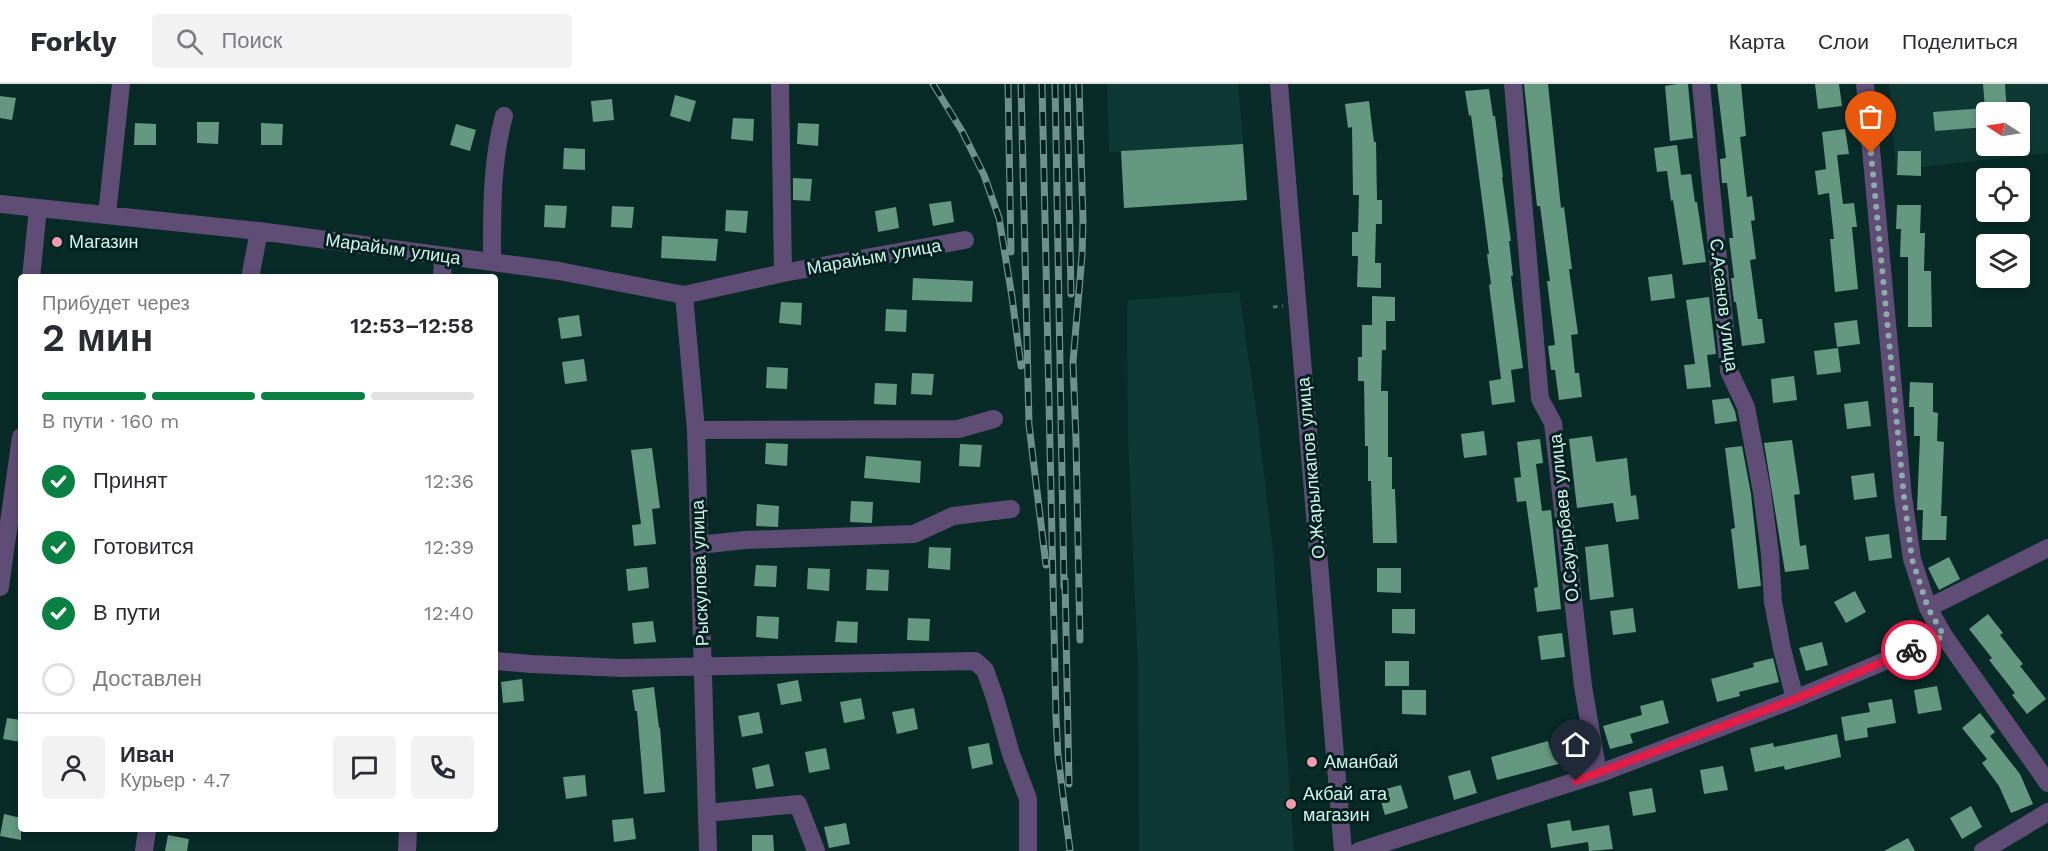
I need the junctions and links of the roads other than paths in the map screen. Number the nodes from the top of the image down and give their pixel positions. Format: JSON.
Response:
{"nodes":[{"id":1,"x":121,"y":84,"type":"edge"},
{"id":2,"x":780,"y":84,"type":"edge"},
{"id":3,"x":1279,"y":84,"type":"edge"},
{"id":4,"x":1513,"y":84,"type":"edge"},
{"id":5,"x":1701,"y":84,"type":"edge"},
{"id":6,"x":1865,"y":84,"type":"edge"},
{"id":7,"x":504,"y":116,"type":"dead end"},
{"id":8,"x":0,"y":204,"type":"edge"},
{"id":9,"x":38,"y":208,"type":"junction"},
{"id":10,"x":107,"y":215,"type":"junction"},
{"id":11,"x":259,"y":231,"type":"junction"},
{"id":12,"x":965,"y":240,"type":"dead end"},
{"id":13,"x":443,"y":256,"type":"junction"},
{"id":14,"x":492,"y":262,"type":"junction"},
{"id":15,"x":783,"y":273,"type":"junction"},
{"id":16,"x":31,"y":274,"type":"edge"},
{"id":17,"x":251,"y":274,"type":"edge"},
{"id":18,"x":442,"y":274,"type":"edge"},
{"id":19,"x":684,"y":295,"type":"junction"},
{"id":20,"x":994,"y":419,"type":"dead end"},
{"id":21,"x":696,"y":430,"type":"junction"},
{"id":22,"x":18,"y":458,"type":"edge"},
{"id":23,"x":1011,"y":509,"type":"dead end"},
{"id":24,"x":699,"y":545,"type":"junction"},
{"id":25,"x":2048,"y":548,"type":"edge"},
{"id":26,"x":0,"y":587,"type":"edge"},
{"id":27,"x":1928,"y":608,"type":"junction"},
{"id":28,"x":1944,"y":636,"type":"junction"},
{"id":29,"x":498,"y":661,"type":"edge"},
{"id":30,"x":703,"y":668,"type":"junction"},
{"id":31,"x":1795,"y":699,"type":"junction"},
{"id":32,"x":1598,"y":774,"type":"junction"},
{"id":33,"x":2048,"y":783,"type":"edge"},
{"id":34,"x":2048,"y":812,"type":"edge"},
{"id":35,"x":707,"y":813,"type":"junction"},
{"id":36,"x":147,"y":832,"type":"edge"},
{"id":37,"x":408,"y":832,"type":"edge"},
{"id":38,"x":144,"y":851,"type":"edge"},
{"id":39,"x":407,"y":851,"type":"edge"},
{"id":40,"x":708,"y":851,"type":"edge"},
{"id":41,"x":816,"y":851,"type":"edge"},
{"id":42,"x":1028,"y":851,"type":"edge"},
{"id":43,"x":1343,"y":851,"type":"edge"},
{"id":44,"x":1359,"y":851,"type":"edge"},
{"id":45,"x":1983,"y":851,"type":"edge"}],
"edges":[{"from":1,"to":10,"type":"street"},
{"from":2,"to":15,"type":"street","name":"Марайым улица"},
{"from":3,"to":43,"type":"street","name":"О.Жарылкапов улица"},
{"from":4,"to":32,"type":"street","name":"О.Сауырбаев улица"},
{"from":5,"to":31,"type":"street","name":"С.Асанов улица"},
{"from":6,"to":27,"type":"street"},
{"from":7,"to":14,"type":"street"},
{"from":8,"to":9,"type":"street","name":"Марайым улица"},
{"from":9,"to":10,"type":"street","name":"Марайым улица"},
{"from":9,"to":16,"type":"street"},
{"from":10,"to":11,"type":"street","name":"Марайым улица"},
{"from":11,"to":13,"type":"street","name":"Марайым улица"},
{"from":11,"to":17,"type":"street"},
{"from":12,"to":15,"type":"street","name":"Марайым улица"},
{"from":13,"to":14,"type":"street","name":"Марайым улица"},
{"from":13,"to":18,"type":"street"},
{"from":14,"to":19,"type":"street","name":"Марайым улица"},
{"from":15,"to":19,"type":"street","name":"Марайым улица"},
{"from":19,"to":21,"type":"street","name":"Рыскулова улица"},
{"from":20,"to":21,"type":"street"},
{"from":21,"to":24,"type":"street","name":"Рыскулова улица"},
{"from":22,"to":26,"type":"street"},
{"from":23,"to":24,"type":"street"},
{"from":24,"to":30,"type":"street","name":"Рыскулова улица"},
{"from":25,"to":27,"type":"street"},
{"from":27,"to":28,"type":"street"},
{"from":28,"to":31,"type":"street"},
{"from":28,"to":33,"type":"street"},
{"from":29,"to":30,"type":"street"},
{"from":30,"to":35,"type":"street","name":"Рыскулова улица"},
{"from":30,"to":42,"type":"street"},
{"from":31,"to":32,"type":"street"},
{"from":32,"to":44,"type":"street"},
{"from":34,"to":45,"type":"street"},
{"from":35,"to":40,"type":"street","name":"Рыскулова улица"},
{"from":35,"to":41,"type":"street"},
{"from":36,"to":38,"type":"street"},
{"from":37,"to":39,"type":"street"}]}
